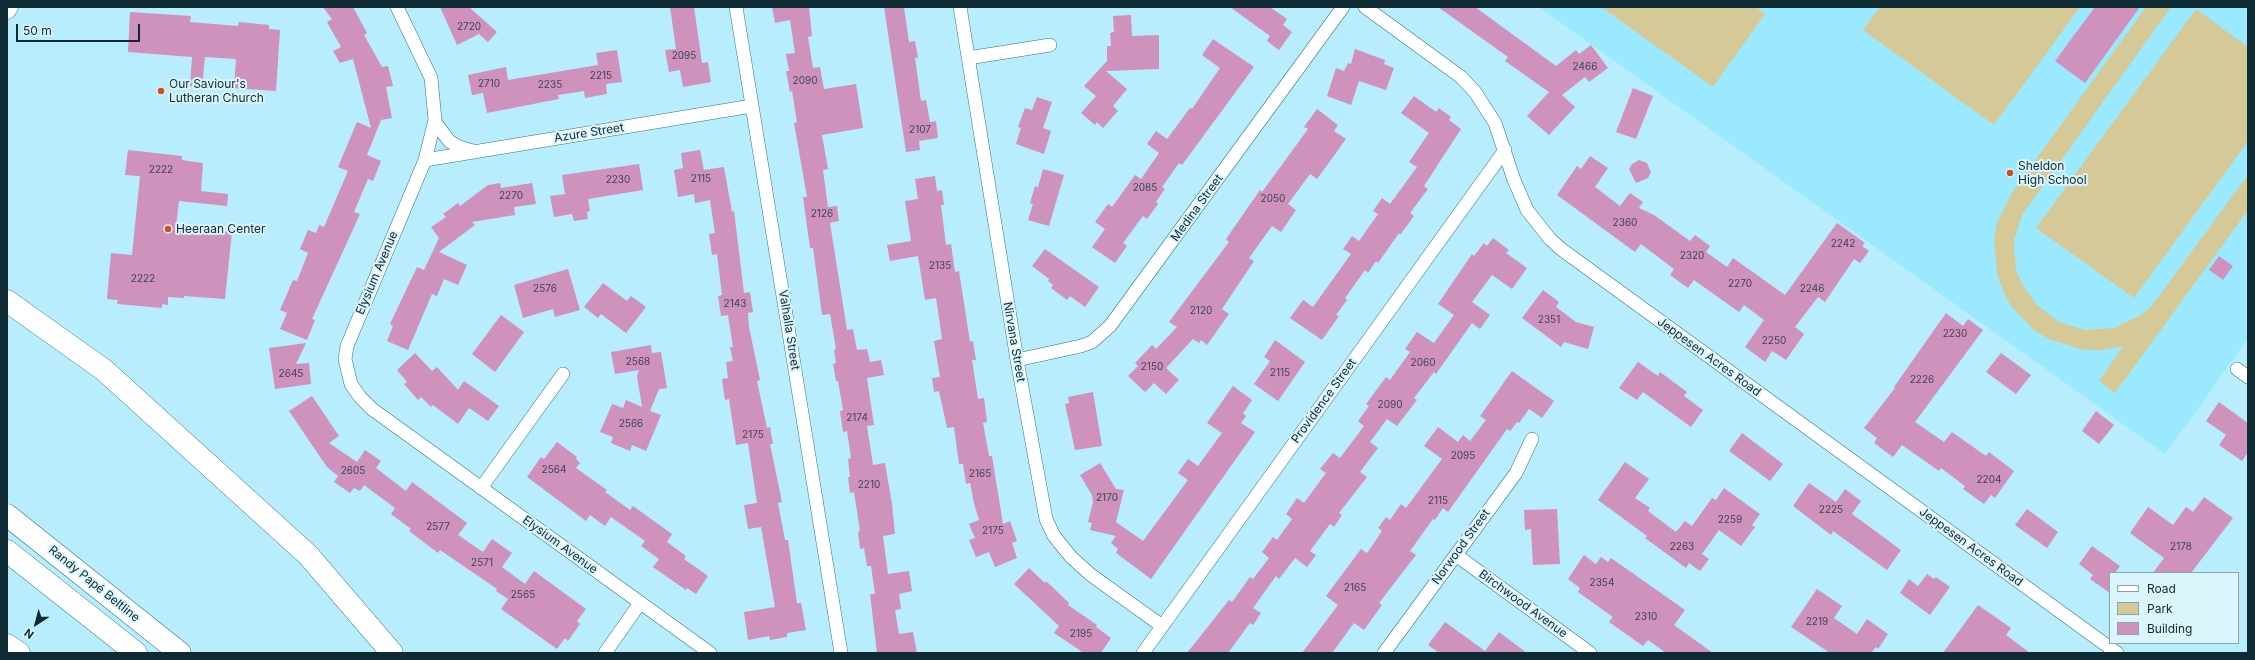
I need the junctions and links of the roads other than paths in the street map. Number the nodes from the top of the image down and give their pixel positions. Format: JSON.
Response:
{"nodes":[{"id":1,"x":9,"y":7,"type":"edge"},
{"id":2,"x":397,"y":7,"type":"edge"},
{"id":3,"x":736,"y":7,"type":"edge"},
{"id":4,"x":960,"y":7,"type":"edge"},
{"id":5,"x":1343,"y":7,"type":"edge"},
{"id":6,"x":1365,"y":7,"type":"edge"},
{"id":7,"x":7,"y":10,"type":"edge"},
{"id":8,"x":1050,"y":45,"type":"dead end"},
{"id":9,"x":968,"y":58,"type":"junction"},
{"id":10,"x":752,"y":106,"type":"junction"},
{"id":11,"x":435,"y":122,"type":"junction"},
{"id":12,"x":1505,"y":150,"type":"junction"},
{"id":13,"x":476,"y":151,"type":"junction"},
{"id":14,"x":425,"y":160,"type":"junction"},
{"id":15,"x":7,"y":301,"type":"edge"},
{"id":16,"x":1017,"y":360,"type":"junction"},
{"id":17,"x":2237,"y":369,"type":"dead end"},
{"id":18,"x":563,"y":374,"type":"dead end"},
{"id":19,"x":2248,"y":377,"type":"edge"},
{"id":20,"x":1532,"y":438,"type":"dead end"},
{"id":21,"x":481,"y":488,"type":"junction"},
{"id":22,"x":7,"y":515,"type":"edge"},
{"id":23,"x":7,"y":551,"type":"edge"},
{"id":24,"x":1456,"y":555,"type":"junction"},
{"id":25,"x":640,"y":603,"type":"junction"},
{"id":26,"x":1162,"y":626,"type":"junction"},
{"id":27,"x":7,"y":645,"type":"edge"},
{"id":28,"x":19,"y":653,"type":"edge"},
{"id":29,"x":136,"y":653,"type":"edge"},
{"id":30,"x":180,"y":653,"type":"edge"},
{"id":31,"x":392,"y":653,"type":"edge"},
{"id":32,"x":605,"y":653,"type":"edge"},
{"id":33,"x":710,"y":653,"type":"edge"},
{"id":34,"x":841,"y":653,"type":"edge"},
{"id":35,"x":1142,"y":653,"type":"edge"},
{"id":36,"x":1384,"y":653,"type":"edge"},
{"id":37,"x":1590,"y":653,"type":"edge"},
{"id":38,"x":2116,"y":653,"type":"edge"}],
"edges":[{"from":1,"to":7,"type":"main road"},
{"from":2,"to":11,"type":"street","name":"Elysium Avenue"},
{"from":3,"to":10,"type":"street","name":"Valhalla Street"},
{"from":4,"to":9,"type":"street","name":"Nirvana Street"},
{"from":5,"to":16,"type":"street","name":"Medina Street"},
{"from":6,"to":12,"type":"street","name":"Jeppesen Acres Road"},
{"from":8,"to":9,"type":"street"},
{"from":9,"to":16,"type":"street","name":"Nirvana Street"},
{"from":10,"to":13,"type":"street","name":"Azure Street"},
{"from":10,"to":34,"type":"street","name":"Valhalla Street"},
{"from":11,"to":13,"type":"street"},
{"from":11,"to":14,"type":"street","name":"Elysium Avenue"},
{"from":12,"to":26,"type":"street","name":"Providence Street"},
{"from":12,"to":38,"type":"street","name":"Jeppesen Acres Road"},
{"from":13,"to":14,"type":"street","name":"Azure Street"},
{"from":14,"to":21,"type":"street","name":"Elysium Avenue"},
{"from":15,"to":31,"type":"highway"},
{"from":16,"to":26,"type":"street","name":"Nirvana Street"},
{"from":17,"to":19,"type":"street"},
{"from":18,"to":21,"type":"street"},
{"from":20,"to":24,"type":"street","name":"Norwood Street"},
{"from":21,"to":25,"type":"street","name":"Elysium Avenue"},
{"from":22,"to":30,"type":"highway","name":"Randy Papé Beltline"},
{"from":23,"to":29,"type":"highway"},
{"from":24,"to":36,"type":"street","name":"Norwood Street"},
{"from":24,"to":37,"type":"street","name":"Birchwood Avenue"},
{"from":25,"to":32,"type":"street"},
{"from":25,"to":33,"type":"street","name":"Elysium Avenue"},
{"from":26,"to":35,"type":"street","name":"Providence Street"},
{"from":27,"to":28,"type":"highway"}]}
